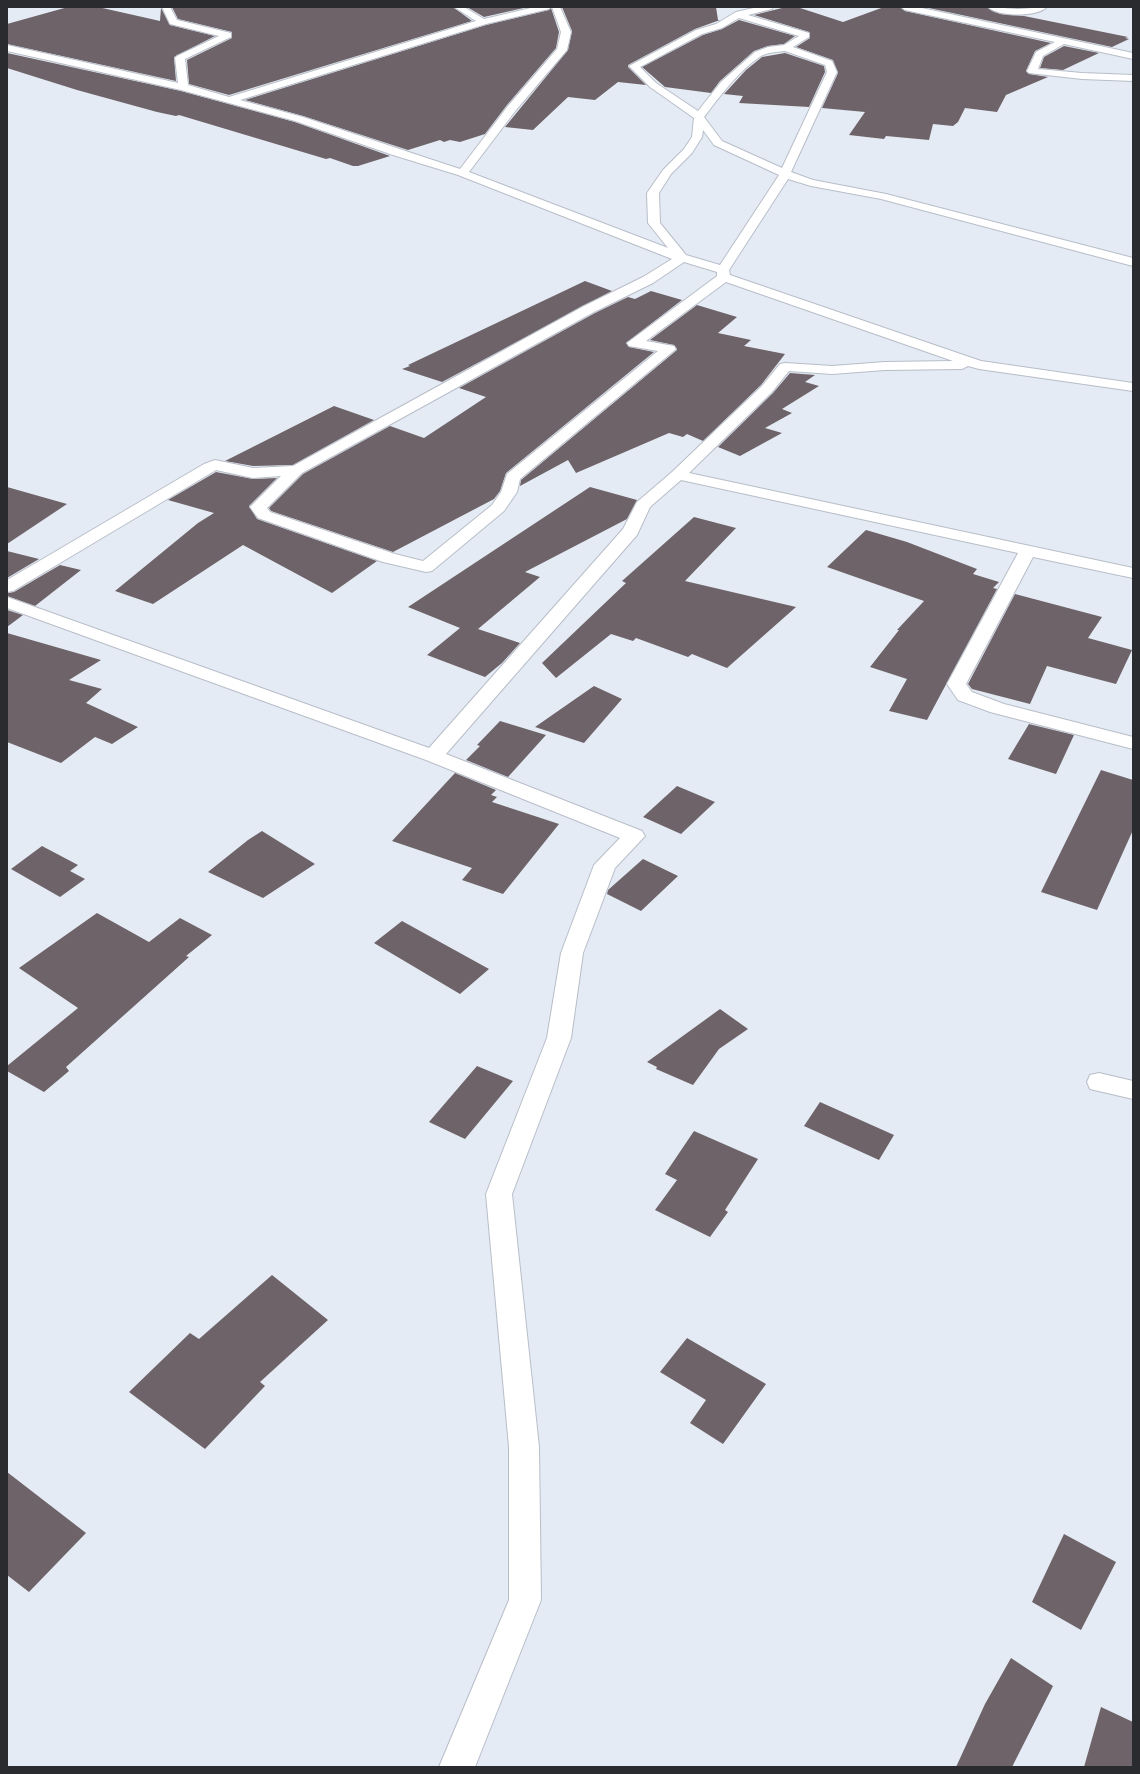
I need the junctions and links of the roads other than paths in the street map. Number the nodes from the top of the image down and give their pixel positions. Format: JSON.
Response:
{"nodes":[{"id":1,"x":166,"y":7,"type":"edge"},
{"id":2,"x":458,"y":7,"type":"edge"},
{"id":3,"x":546,"y":7,"type":"edge"},
{"id":4,"x":556,"y":7,"type":"edge"},
{"id":5,"x":769,"y":7,"type":"edge"},
{"id":6,"x":905,"y":7,"type":"edge"},
{"id":7,"x":992,"y":7,"type":"edge"},
{"id":8,"x":1044,"y":7,"type":"edge"},
{"id":9,"x":738,"y":14,"type":"junction"},
{"id":10,"x":483,"y":22,"type":"junction"},
{"id":11,"x":1065,"y":40,"type":"junction"},
{"id":12,"x":7,"y":48,"type":"edge"},
{"id":13,"x":786,"y":48,"type":"junction"},
{"id":14,"x":1133,"y":56,"type":"edge"},
{"id":15,"x":1133,"y":78,"type":"edge"},
{"id":16,"x":183,"y":87,"type":"junction"},
{"id":17,"x":228,"y":100,"type":"junction"},
{"id":18,"x":699,"y":117,"type":"junction"},
{"id":19,"x":462,"y":173,"type":"junction"},
{"id":20,"x":785,"y":174,"type":"junction"},
{"id":21,"x":682,"y":258,"type":"junction"},
{"id":22,"x":1133,"y":262,"type":"edge"},
{"id":23,"x":723,"y":273,"type":"junction"},
{"id":24,"x":979,"y":365,"type":"junction"},
{"id":25,"x":1133,"y":387,"type":"edge"},
{"id":26,"x":296,"y":470,"type":"junction"},
{"id":27,"x":678,"y":475,"type":"junction"},
{"id":28,"x":1028,"y":550,"type":"junction"},
{"id":29,"x":1133,"y":573,"type":"edge"},
{"id":30,"x":7,"y":587,"type":"edge"},
{"id":31,"x":7,"y":602,"type":"edge"},
{"id":32,"x":1133,"y":743,"type":"edge"},
{"id":33,"x":433,"y":756,"type":"junction"},
{"id":34,"x":1099,"y":1082,"type":"dead end"},
{"id":35,"x":1133,"y":1090,"type":"edge"},
{"id":36,"x":457,"y":1767,"type":"edge"}],
"edges":[{"from":1,"to":16,"type":"street"},
{"from":2,"to":10,"type":"street"},
{"from":3,"to":10,"type":"street"},
{"from":4,"to":19,"type":"street"},
{"from":5,"to":9,"type":"street"},
{"from":6,"to":11,"type":"street"},
{"from":7,"to":8,"type":"street"},
{"from":9,"to":13,"type":"street"},
{"from":9,"to":18,"type":"street"},
{"from":10,"to":17,"type":"street"},
{"from":11,"to":14,"type":"street"},
{"from":11,"to":15,"type":"street"},
{"from":12,"to":16,"type":"street"},
{"from":13,"to":18,"type":"street"},
{"from":13,"to":20,"type":"street"},
{"from":16,"to":17,"type":"street"},
{"from":17,"to":19,"type":"street"},
{"from":18,"to":20,"type":"street"},
{"from":18,"to":21,"type":"street"},
{"from":19,"to":21,"type":"street"},
{"from":20,"to":22,"type":"street"},
{"from":20,"to":23,"type":"street"},
{"from":21,"to":23,"type":"street"},
{"from":21,"to":26,"type":"street"},
{"from":23,"to":24,"type":"street"},
{"from":23,"to":26,"type":"street"},
{"from":24,"to":25,"type":"street"},
{"from":24,"to":27,"type":"street"},
{"from":26,"to":30,"type":"street"},
{"from":27,"to":28,"type":"street"},
{"from":27,"to":33,"type":"street"},
{"from":28,"to":29,"type":"street"},
{"from":28,"to":32,"type":"street"},
{"from":31,"to":33,"type":"street"},
{"from":33,"to":36,"type":"street"},
{"from":34,"to":35,"type":"street"}]}
